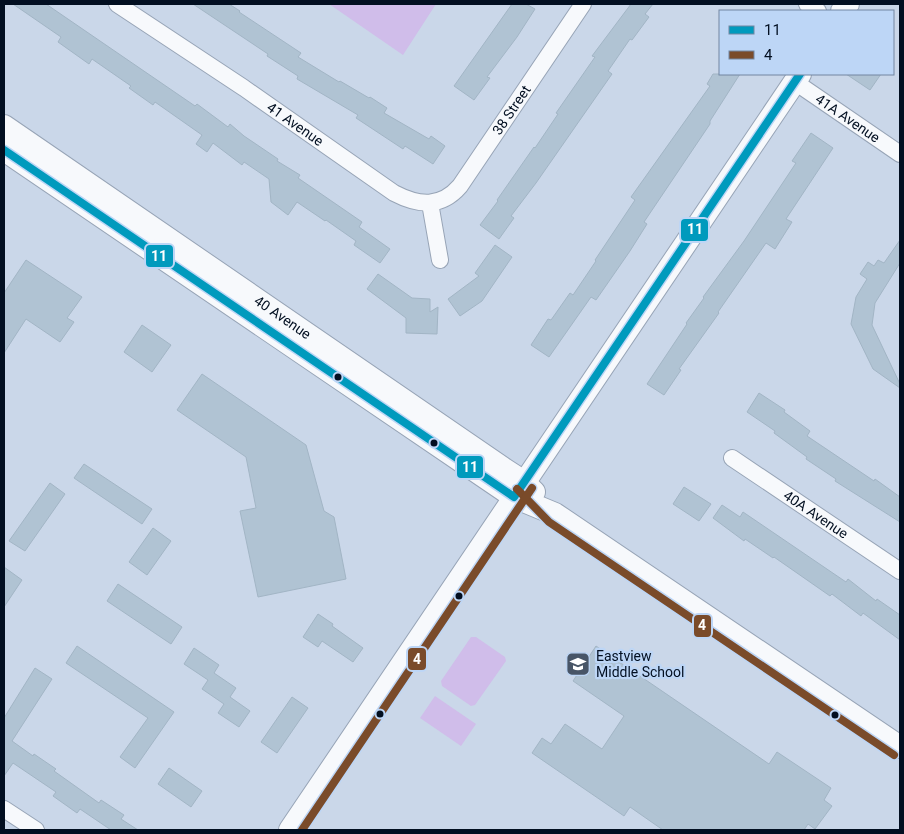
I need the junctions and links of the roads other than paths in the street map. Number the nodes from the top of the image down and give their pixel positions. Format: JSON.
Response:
{"nodes":[{"id":1,"x":117,"y":4,"type":"edge"},
{"id":2,"x":584,"y":4,"type":"edge"},
{"id":3,"x":797,"y":78,"type":"edge"},
{"id":4,"x":5,"y":137,"type":"edge"},
{"id":5,"x":900,"y":154,"type":"edge"},
{"id":6,"x":430,"y":203,"type":"junction"},
{"id":7,"x":440,"y":260,"type":"dead end"},
{"id":8,"x":732,"y":458,"type":"dead end"},
{"id":9,"x":519,"y":490,"type":"junction"},
{"id":10,"x":900,"y":571,"type":"edge"},
{"id":11,"x":900,"y":747,"type":"edge"},
{"id":12,"x":4,"y":809,"type":"edge"},
{"id":13,"x":36,"y":830,"type":"edge"},
{"id":14,"x":290,"y":830,"type":"edge"}],
"edges":[{"from":1,"to":6,"type":"street","name":"41 Avenue"},
{"from":2,"to":6,"type":"street","name":"38 Street"},
{"from":3,"to":5,"type":"street","name":"41A Avenue"},
{"from":3,"to":9,"type":"main road"},
{"from":4,"to":9,"type":"main road","name":"40 Avenue"},
{"from":6,"to":7,"type":"street"},
{"from":8,"to":10,"type":"street","name":"40A Avenue"},
{"from":9,"to":11,"type":"main road","name":"40 Avenue"},
{"from":9,"to":14,"type":"main road"},
{"from":12,"to":13,"type":"street"}]}
